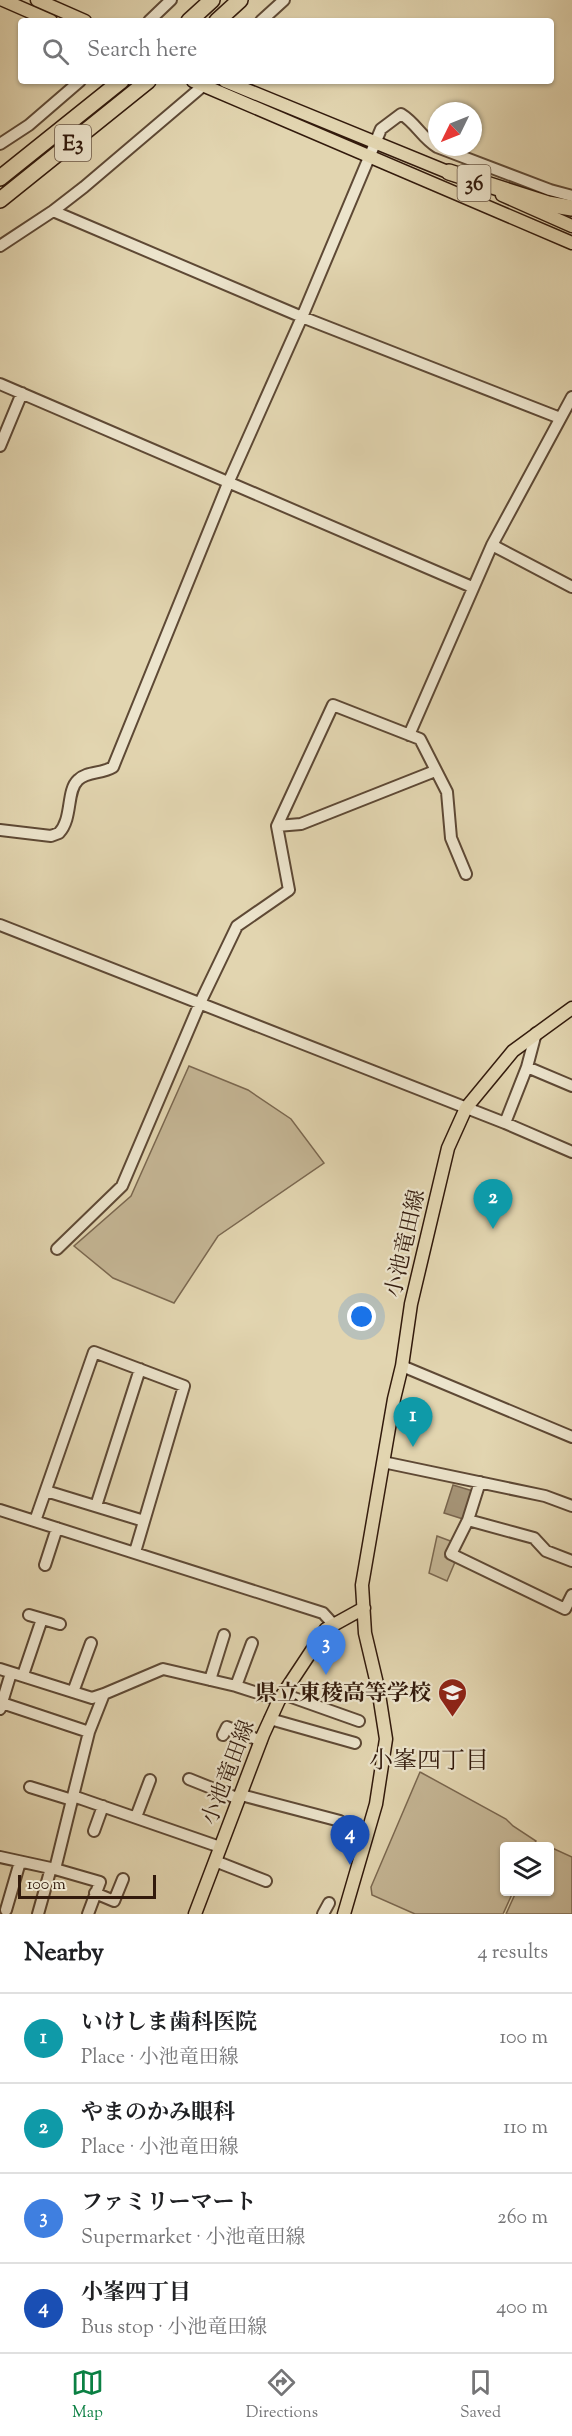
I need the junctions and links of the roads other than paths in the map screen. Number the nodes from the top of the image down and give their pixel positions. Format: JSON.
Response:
{"nodes":[{"id":1,"x":3,"y":0,"type":"edge"},
{"id":2,"x":37,"y":0,"type":"edge"},
{"id":3,"x":171,"y":0,"type":"edge"},
{"id":4,"x":207,"y":0,"type":"edge"},
{"id":5,"x":212,"y":0,"type":"edge"},
{"id":6,"x":240,"y":0,"type":"edge"},
{"id":7,"x":284,"y":0,"type":"edge"},
{"id":8,"x":44,"y":18,"type":"edge"},
{"id":9,"x":78,"y":18,"type":"edge"},
{"id":10,"x":152,"y":18,"type":"edge"},
{"id":11,"x":191,"y":18,"type":"edge"},
{"id":12,"x":191,"y":18,"type":"edge"},
{"id":13,"x":220,"y":18,"type":"edge"},
{"id":14,"x":264,"y":18,"type":"edge"},
{"id":15,"x":77,"y":84,"type":"edge"},
{"id":16,"x":117,"y":84,"type":"edge"},
{"id":17,"x":144,"y":84,"type":"edge"},
{"id":18,"x":198,"y":84,"type":"edge"},
{"id":19,"x":201,"y":84,"type":"edge"},
{"id":20,"x":232,"y":84,"type":"edge"},
{"id":21,"x":428,"y":141,"type":"edge"},
{"id":22,"x":375,"y":142,"type":"junction"},
{"id":23,"x":0,"y":144,"type":"edge"},
{"id":24,"x":461,"y":156,"type":"edge"},
{"id":25,"x":369,"y":157,"type":"junction"},
{"id":26,"x":449,"y":172,"type":"junction"},
{"id":27,"x":0,"y":178,"type":"edge"},
{"id":28,"x":572,"y":196,"type":"edge"},
{"id":29,"x":0,"y":200,"type":"edge"},
{"id":30,"x":572,"y":208,"type":"edge"},
{"id":31,"x":53,"y":211,"type":"junction"},
{"id":32,"x":572,"y":226,"type":"edge"},
{"id":33,"x":572,"y":243,"type":"edge"},
{"id":34,"x":0,"y":246,"type":"edge"},
{"id":35,"x":303,"y":317,"type":"junction"},
{"id":36,"x":0,"y":384,"type":"edge"},
{"id":37,"x":22,"y":393,"type":"junction"},
{"id":38,"x":572,"y":398,"type":"edge"},
{"id":39,"x":560,"y":418,"type":"junction"},
{"id":40,"x":0,"y":446,"type":"edge"},
{"id":41,"x":229,"y":482,"type":"junction"},
{"id":42,"x":492,"y":545,"type":"junction"},
{"id":43,"x":472,"y":587,"type":"junction"},
{"id":44,"x":572,"y":587,"type":"edge"},
{"id":45,"x":409,"y":735,"type":"junction"},
{"id":46,"x":435,"y":771,"type":"junction"},
{"id":47,"x":277,"y":826,"type":"junction"},
{"id":48,"x":0,"y":830,"type":"edge"},
{"id":49,"x":466,"y":874,"type":"dead end"},
{"id":50,"x":0,"y":926,"type":"edge"},
{"id":51,"x":200,"y":1003,"type":"junction"},
{"id":52,"x":572,"y":1008,"type":"edge"},
{"id":53,"x":536,"y":1033,"type":"junction"},
{"id":54,"x":527,"y":1067,"type":"junction"},
{"id":55,"x":572,"y":1086,"type":"edge"},
{"id":56,"x":466,"y":1108,"type":"junction"},
{"id":57,"x":505,"y":1123,"type":"junction"},
{"id":58,"x":572,"y":1152,"type":"edge"},
{"id":59,"x":57,"y":1249,"type":"dead end"},
{"id":60,"x":402,"y":1366,"type":"junction"},
{"id":61,"x":140,"y":1369,"type":"junction"},
{"id":62,"x":572,"y":1437,"type":"edge"},
{"id":63,"x":382,"y":1462,"type":"junction"},
{"id":64,"x":480,"y":1482,"type":"junction"},
{"id":65,"x":46,"y":1491,"type":"junction"},
{"id":66,"x":96,"y":1506,"type":"junction"},
{"id":67,"x":572,"y":1506,"type":"edge"},
{"id":68,"x":0,"y":1510,"type":"edge"},
{"id":69,"x":468,"y":1520,"type":"junction"},
{"id":70,"x":35,"y":1521,"type":"junction"},
{"id":71,"x":144,"y":1521,"type":"junction"},
{"id":72,"x":57,"y":1528,"type":"junction"},
{"id":73,"x":135,"y":1552,"type":"junction"},
{"id":74,"x":572,"y":1562,"type":"edge"},
{"id":75,"x":45,"y":1566,"type":"dead end"},
{"id":76,"x":572,"y":1595,"type":"edge"},
{"id":77,"x":364,"y":1608,"type":"junction"},
{"id":78,"x":29,"y":1615,"type":"dead end"},
{"id":79,"x":42,"y":1619,"type":"junction"},
{"id":80,"x":60,"y":1624,"type":"dead end"},
{"id":81,"x":333,"y":1624,"type":"junction"},
{"id":82,"x":224,"y":1635,"type":"dead end"},
{"id":83,"x":252,"y":1642,"type":"dead end"},
{"id":84,"x":91,"y":1643,"type":"dead end"},
{"id":85,"x":5,"y":1671,"type":"edge"},
{"id":86,"x":23,"y":1675,"type":"junction"},
{"id":87,"x":210,"y":1680,"type":"junction"},
{"id":88,"x":236,"y":1686,"type":"junction"},
{"id":89,"x":73,"y":1692,"type":"junction"},
{"id":90,"x":104,"y":1694,"type":"junction"},
{"id":91,"x":281,"y":1697,"type":"junction"},
{"id":92,"x":1,"y":1706,"type":"edge"},
{"id":93,"x":270,"y":1719,"type":"junction"},
{"id":94,"x":359,"y":1721,"type":"dead end"},
{"id":95,"x":89,"y":1732,"type":"junction"},
{"id":96,"x":223,"y":1735,"type":"dead end"},
{"id":97,"x":261,"y":1742,"type":"junction"},
{"id":98,"x":355,"y":1743,"type":"dead end"},
{"id":99,"x":189,"y":1779,"type":"dead end"},
{"id":100,"x":150,"y":1780,"type":"dead end"},
{"id":101,"x":30,"y":1787,"type":"dead end"},
{"id":102,"x":240,"y":1797,"type":"junction"},
{"id":103,"x":73,"y":1798,"type":"junction"},
{"id":104,"x":104,"y":1806,"type":"junction"},
{"id":105,"x":136,"y":1817,"type":"junction"},
{"id":106,"x":340,"y":1821,"type":"dead end"},
{"id":107,"x":94,"y":1831,"type":"dead end"},
{"id":108,"x":220,"y":1847,"type":"junction"},
{"id":109,"x":0,"y":1857,"type":"edge"},
{"id":110,"x":215,"y":1861,"type":"junction"},
{"id":111,"x":20,"y":1862,"type":"junction"},
{"id":112,"x":53,"y":1868,"type":"junction"},
{"id":113,"x":123,"y":1879,"type":"dead end"},
{"id":114,"x":266,"y":1881,"type":"dead end"},
{"id":115,"x":95,"y":1893,"type":"junction"},
{"id":116,"x":329,"y":1902,"type":"dead end"},
{"id":117,"x":6,"y":1910,"type":"dead end"},
{"id":118,"x":38,"y":1914,"type":"edge"},
{"id":119,"x":88,"y":1914,"type":"edge"},
{"id":120,"x":195,"y":1914,"type":"edge"},
{"id":121,"x":323,"y":1914,"type":"edge"},
{"id":122,"x":344,"y":1914,"type":"edge"}],
"edges":[{"from":1,"to":8,"type":"main road"},
{"from":2,"to":9,"type":"main road"},
{"from":3,"to":10,"type":"street"},
{"from":4,"to":11,"type":"highway"},
{"from":5,"to":12,"type":"highway"},
{"from":6,"to":13,"type":"highway"},
{"from":7,"to":14,"type":"street"},
{"from":15,"to":23,"type":"street"},
{"from":16,"to":27,"type":"highway","number":"E3"},
{"from":17,"to":29,"type":"highway","number":"E3"},
{"from":18,"to":31,"type":"street"},
{"from":19,"to":25,"type":"main road","number":"36"},
{"from":20,"to":22,"type":"main road","number":"36"},
{"from":21,"to":22,"type":"street"},
{"from":22,"to":25,"type":"street"},
{"from":22,"to":26,"type":"main road","number":"36"},
{"from":24,"to":28,"type":"street"},
{"from":25,"to":33,"type":"main road","number":"36"},
{"from":25,"to":35,"type":"street"},
{"from":26,"to":30,"type":"highway"},
{"from":26,"to":32,"type":"main road","number":"36"},
{"from":31,"to":34,"type":"street"},
{"from":31,"to":35,"type":"street"},
{"from":35,"to":39,"type":"street"},
{"from":35,"to":41,"type":"street"},
{"from":36,"to":37,"type":"street"},
{"from":37,"to":40,"type":"street"},
{"from":37,"to":41,"type":"street"},
{"from":38,"to":39,"type":"street"},
{"from":39,"to":42,"type":"street"},
{"from":41,"to":43,"type":"street"},
{"from":41,"to":48,"type":"street"},
{"from":42,"to":43,"type":"street"},
{"from":42,"to":44,"type":"street"},
{"from":43,"to":45,"type":"street"},
{"from":45,"to":46,"type":"street"},
{"from":45,"to":47,"type":"street"},
{"from":46,"to":47,"type":"street"},
{"from":46,"to":49,"type":"street"},
{"from":47,"to":51,"type":"street"},
{"from":50,"to":51,"type":"street"},
{"from":51,"to":56,"type":"street"},
{"from":51,"to":59,"type":"street"},
{"from":52,"to":53,"type":"main road","name":"小池竜田線"},
{"from":53,"to":54,"type":"street"},
{"from":53,"to":56,"type":"main road","name":"小池竜田線"},
{"from":54,"to":55,"type":"street"},
{"from":54,"to":57,"type":"street"},
{"from":56,"to":57,"type":"street"},
{"from":56,"to":60,"type":"main road","name":"小池竜田線"},
{"from":57,"to":58,"type":"street"},
{"from":60,"to":62,"type":"street"},
{"from":60,"to":63,"type":"main road","name":"小池竜田線"},
{"from":61,"to":65,"type":"street"},
{"from":61,"to":66,"type":"street"},
{"from":61,"to":71,"type":"street"},
{"from":63,"to":64,"type":"street"},
{"from":63,"to":77,"type":"main road","name":"小池竜田線"},
{"from":64,"to":67,"type":"street"},
{"from":64,"to":69,"type":"street"},
{"from":65,"to":66,"type":"street"},
{"from":65,"to":70,"type":"street"},
{"from":66,"to":71,"type":"street"},
{"from":68,"to":70,"type":"street"},
{"from":69,"to":74,"type":"street"},
{"from":69,"to":76,"type":"street"},
{"from":70,"to":72,"type":"street"},
{"from":71,"to":73,"type":"street"},
{"from":72,"to":73,"type":"street"},
{"from":72,"to":75,"type":"street"},
{"from":73,"to":81,"type":"street"},
{"from":77,"to":81,"type":"main road","name":"小池竜田線"},
{"from":77,"to":122,"type":"main road","name":"小池竜田線"},
{"from":78,"to":79,"type":"street"},
{"from":79,"to":80,"type":"street"},
{"from":79,"to":86,"type":"street"},
{"from":81,"to":91,"type":"main road","name":"小池竜田線"},
{"from":82,"to":87,"type":"street"},
{"from":83,"to":88,"type":"street"},
{"from":84,"to":89,"type":"street"},
{"from":85,"to":86,"type":"street"},
{"from":85,"to":92,"type":"street"},
{"from":86,"to":89,"type":"street"},
{"from":87,"to":88,"type":"street"},
{"from":87,"to":90,"type":"street"},
{"from":88,"to":91,"type":"street"},
{"from":89,"to":90,"type":"street"},
{"from":90,"to":95,"type":"street"},
{"from":91,"to":93,"type":"main road","name":"小池竜田線"},
{"from":91,"to":94,"type":"street"},
{"from":92,"to":95,"type":"street"},
{"from":93,"to":97,"type":"main road","name":"小池竜田線"},
{"from":93,"to":98,"type":"street"},
{"from":95,"to":103,"type":"street"},
{"from":96,"to":97,"type":"street"},
{"from":97,"to":102,"type":"main road","name":"小池竜田線"},
{"from":99,"to":102,"type":"street"},
{"from":100,"to":105,"type":"street"},
{"from":101,"to":103,"type":"street"},
{"from":102,"to":106,"type":"street"},
{"from":102,"to":108,"type":"main road","name":"小池竜田線"},
{"from":103,"to":104,"type":"street"},
{"from":103,"to":112,"type":"street"},
{"from":104,"to":105,"type":"street"},
{"from":104,"to":107,"type":"street"},
{"from":105,"to":108,"type":"street"},
{"from":108,"to":110,"type":"main road","name":"小池竜田線"},
{"from":109,"to":111,"type":"street"},
{"from":110,"to":114,"type":"street"},
{"from":110,"to":120,"type":"main road","name":"小池竜田線"},
{"from":111,"to":112,"type":"street"},
{"from":111,"to":117,"type":"street"},
{"from":112,"to":115,"type":"street"},
{"from":112,"to":118,"type":"street"},
{"from":113,"to":115,"type":"street"},
{"from":115,"to":119,"type":"street"},
{"from":116,"to":121,"type":"street"}]}
